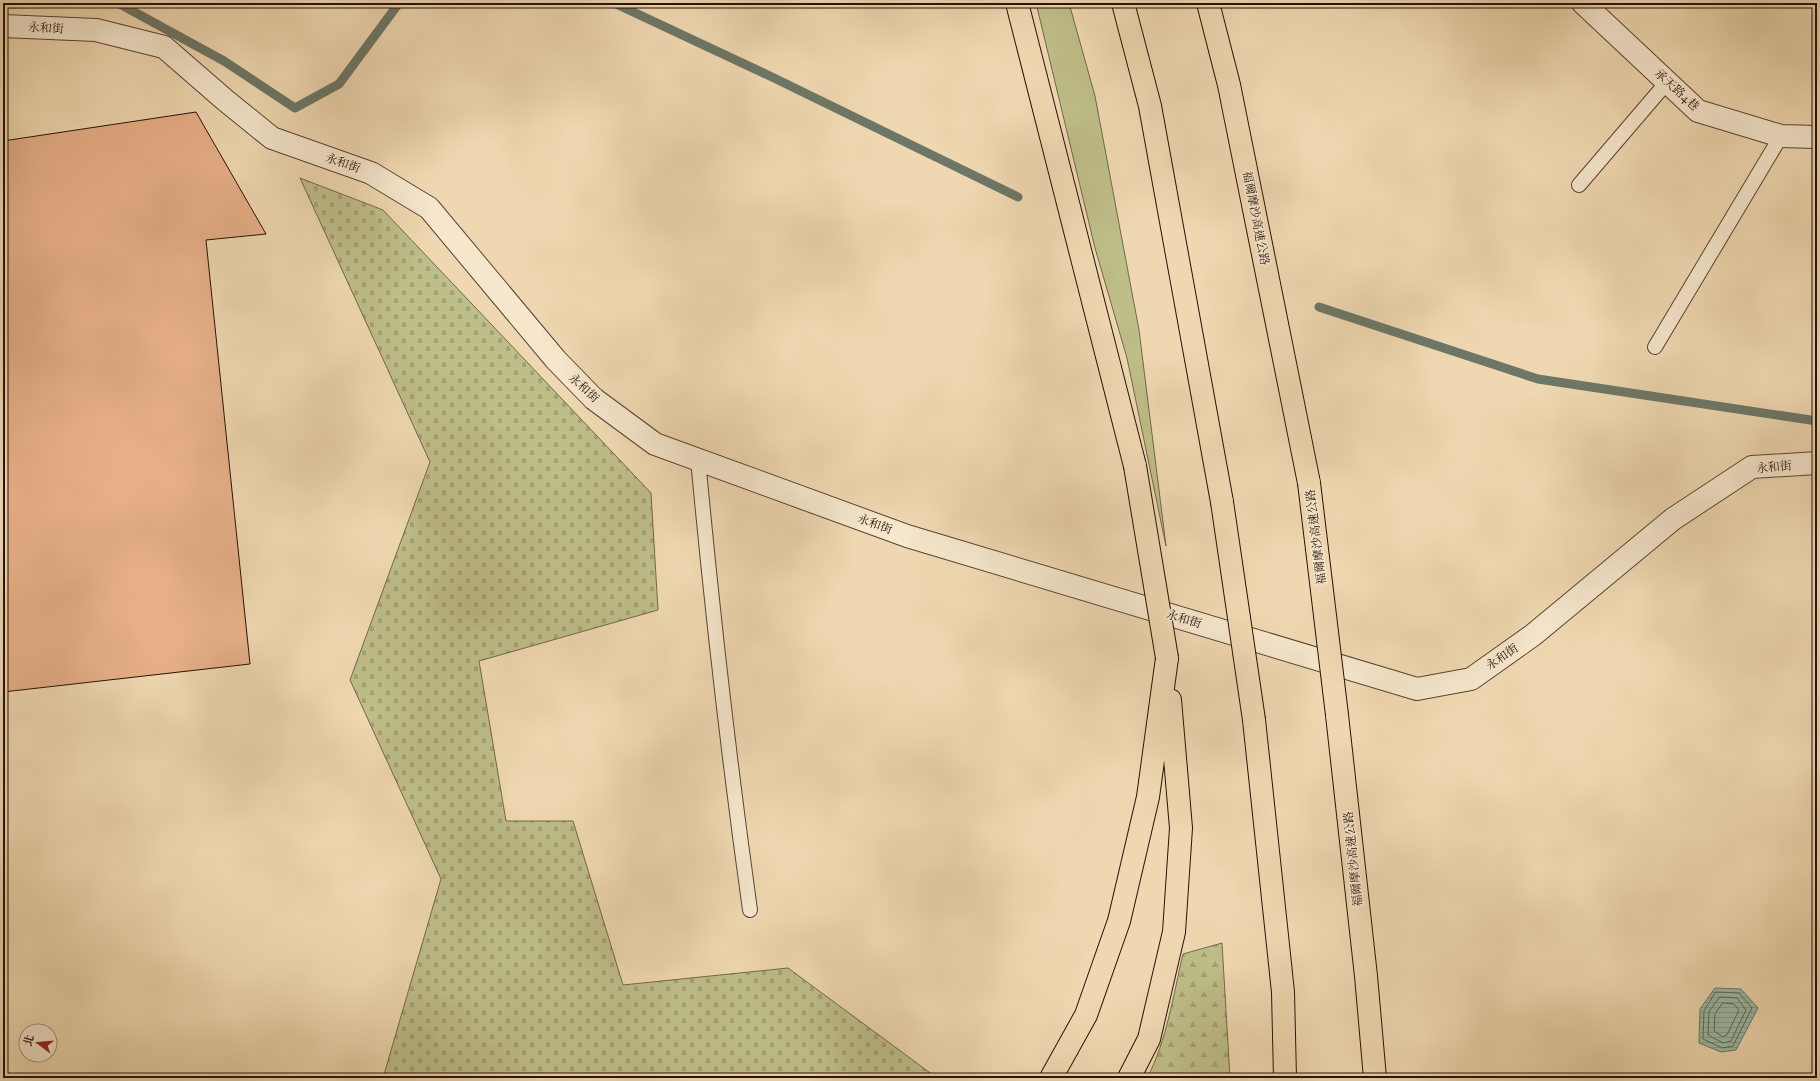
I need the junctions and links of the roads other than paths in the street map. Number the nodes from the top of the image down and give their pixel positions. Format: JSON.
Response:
{"nodes":[{"id":1,"x":1017,"y":3,"type":"edge"},
{"id":2,"x":1123,"y":3,"type":"edge"},
{"id":3,"x":1208,"y":3,"type":"edge"},
{"id":4,"x":1583,"y":3,"type":"edge"},
{"id":5,"x":3,"y":26,"type":"edge"},
{"id":6,"x":1668,"y":82,"type":"junction"},
{"id":7,"x":1781,"y":136,"type":"junction"},
{"id":8,"x":1817,"y":137,"type":"edge"},
{"id":9,"x":1579,"y":185,"type":"dead end"},
{"id":10,"x":1655,"y":347,"type":"dead end"},
{"id":11,"x":698,"y":459,"type":"junction"},
{"id":12,"x":1817,"y":464,"type":"edge"},
{"id":13,"x":1167,"y":658,"type":"junction"},
{"id":14,"x":750,"y":910,"type":"dead end"},
{"id":15,"x":1051,"y":1078,"type":"edge"},
{"id":16,"x":1129,"y":1078,"type":"edge"},
{"id":17,"x":1285,"y":1078,"type":"edge"},
{"id":18,"x":1375,"y":1078,"type":"edge"}],
"edges":[{"from":1,"to":13,"type":"highway","bridge":true},
{"from":2,"to":17,"type":"highway","bridge":true},
{"from":3,"to":18,"type":"highway","name":"福爾摩沙高速公路","bridge":true},
{"from":4,"to":6,"type":"street","name":"承天路4巷"},
{"from":5,"to":11,"type":"street","name":"永和街"},
{"from":6,"to":7,"type":"street","name":"承天路4巷"},
{"from":6,"to":9,"type":"lane"},
{"from":7,"to":8,"type":"street","name":"承天路4巷"},
{"from":7,"to":10,"type":"lane"},
{"from":11,"to":12,"type":"street","name":"永和街"},
{"from":11,"to":14,"type":"lane"},
{"from":13,"to":15,"type":"highway"},
{"from":13,"to":16,"type":"highway"}]}
